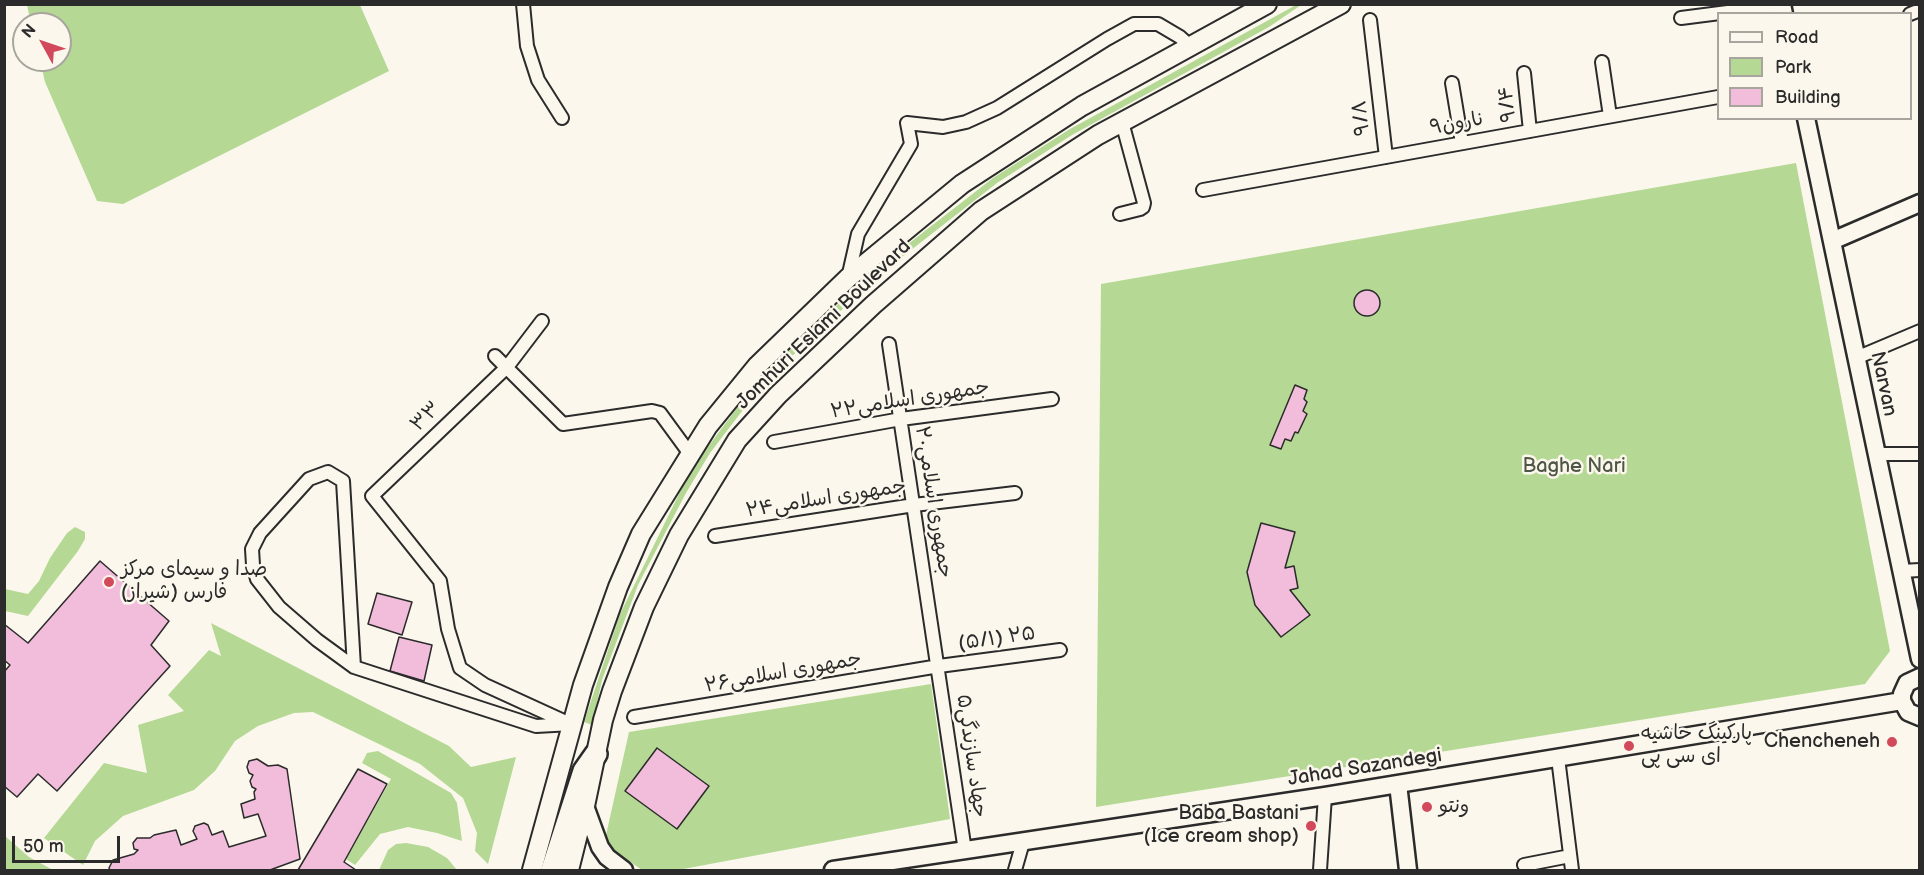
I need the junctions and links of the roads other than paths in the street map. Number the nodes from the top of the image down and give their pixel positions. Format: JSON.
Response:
{"nodes":[{"id":1,"x":523,"y":4,"type":"edge"},
{"id":2,"x":1267,"y":4,"type":"edge"},
{"id":3,"x":1341,"y":4,"type":"edge"},
{"id":4,"x":1782,"y":5,"type":"edge"},
{"id":5,"x":1728,"y":12,"type":"edge"},
{"id":6,"x":1717,"y":13,"type":"edge"},
{"id":7,"x":1681,"y":18,"type":"dead end"},
{"id":8,"x":1371,"y":20,"type":"dead end"},
{"id":9,"x":1190,"y":46,"type":"junction"},
{"id":10,"x":1602,"y":62,"type":"dead end"},
{"id":11,"x":1524,"y":73,"type":"dead end"},
{"id":12,"x":1452,"y":83,"type":"dead end"},
{"id":13,"x":1717,"y":97,"type":"edge"},
{"id":14,"x":1610,"y":116,"type":"junction"},
{"id":15,"x":562,"y":118,"type":"dead end"},
{"id":16,"x":1806,"y":120,"type":"edge"},
{"id":17,"x":1122,"y":122,"type":"junction"},
{"id":18,"x":1530,"y":131,"type":"junction"},
{"id":19,"x":1462,"y":143,"type":"junction"},
{"id":20,"x":1386,"y":157,"type":"junction"},
{"id":21,"x":1203,"y":190,"type":"dead end"},
{"id":22,"x":1920,"y":203,"type":"edge"},
{"id":23,"x":1120,"y":214,"type":"dead end"},
{"id":24,"x":1832,"y":241,"type":"junction"},
{"id":25,"x":848,"y":278,"type":"junction"},
{"id":26,"x":542,"y":321,"type":"dead end"},
{"id":27,"x":1920,"y":331,"type":"edge"},
{"id":28,"x":889,"y":344,"type":"dead end"},
{"id":29,"x":495,"y":356,"type":"dead end"},
{"id":30,"x":1857,"y":358,"type":"junction"},
{"id":31,"x":507,"y":367,"type":"junction"},
{"id":32,"x":1052,"y":399,"type":"dead end"},
{"id":33,"x":901,"y":419,"type":"junction"},
{"id":34,"x":774,"y":441,"type":"dead end"},
{"id":35,"x":690,"y":454,"type":"junction"},
{"id":36,"x":1877,"y":454,"type":"junction"},
{"id":37,"x":1920,"y":454,"type":"edge"},
{"id":38,"x":1016,"y":493,"type":"dead end"},
{"id":39,"x":914,"y":505,"type":"junction"},
{"id":40,"x":715,"y":536,"type":"dead end"},
{"id":41,"x":1920,"y":570,"type":"edge"},
{"id":42,"x":1901,"y":571,"type":"junction"},
{"id":43,"x":1060,"y":650,"type":"dead end"},
{"id":44,"x":1920,"y":659,"type":"edge"},
{"id":45,"x":939,"y":666,"type":"junction"},
{"id":46,"x":354,"y":667,"type":"junction"},
{"id":47,"x":1920,"y":677,"type":"edge"},
{"id":48,"x":1902,"y":700,"type":"junction"},
{"id":49,"x":634,"y":717,"type":"dead end"},
{"id":50,"x":1920,"y":717,"type":"edge"},
{"id":51,"x":572,"y":724,"type":"junction"},
{"id":52,"x":596,"y":754,"type":"junction"},
{"id":53,"x":1558,"y":758,"type":"junction"},
{"id":54,"x":1398,"y":784,"type":"junction"},
{"id":55,"x":1325,"y":796,"type":"junction"},
{"id":56,"x":585,"y":806,"type":"junction"},
{"id":57,"x":1023,"y":842,"type":"junction"},
{"id":58,"x":965,"y":851,"type":"junction"},
{"id":59,"x":1570,"y":855,"type":"junction"},
{"id":60,"x":1524,"y":865,"type":"dead end"},
{"id":61,"x":532,"y":870,"type":"edge"},
{"id":62,"x":552,"y":870,"type":"edge"},
{"id":63,"x":568,"y":870,"type":"edge"},
{"id":64,"x":624,"y":870,"type":"edge"},
{"id":65,"x":833,"y":870,"type":"edge"},
{"id":66,"x":1015,"y":870,"type":"edge"},
{"id":67,"x":1320,"y":870,"type":"edge"},
{"id":68,"x":1408,"y":870,"type":"edge"},
{"id":69,"x":1572,"y":870,"type":"edge"}],
"edges":[{"from":1,"to":15,"type":"street"},
{"from":2,"to":9,"type":"main road","name":"Jomhuri Eslami Boulevard"},
{"from":3,"to":17,"type":"main road","name":"Jomhuri Eslami Boulevard"},
{"from":4,"to":5,"type":"street"},
{"from":6,"to":7,"type":"street"},
{"from":8,"to":20,"type":"street","name":"۹/۸"},
{"from":9,"to":25,"type":"main road","name":"Jomhuri Eslami Boulevard"},
{"from":9,"to":25,"type":"street"},
{"from":10,"to":14,"type":"street"},
{"from":11,"to":18,"type":"street","name":"۹/۴"},
{"from":12,"to":19,"type":"street"},
{"from":13,"to":14,"type":"street","name":"نارون۹"},
{"from":14,"to":18,"type":"street","name":"نارون۹"},
{"from":16,"to":24,"type":"main road","name":"Narvan"},
{"from":17,"to":23,"type":"street"},
{"from":17,"to":52,"type":"main road","name":"Jomhuri Eslami Boulevard"},
{"from":18,"to":19,"type":"street","name":"نارون۹"},
{"from":19,"to":20,"type":"street","name":"نارون۹"},
{"from":20,"to":21,"type":"street","name":"نارون۹"},
{"from":22,"to":24,"type":"main road"},
{"from":24,"to":30,"type":"main road","name":"Narvan"},
{"from":25,"to":35,"type":"main road","name":"Jomhuri Eslami Boulevard"},
{"from":26,"to":31,"type":"street","name":"۳۳"},
{"from":27,"to":30,"type":"street"},
{"from":28,"to":33,"type":"street","name":"جمهوری اسلامی۲۰"},
{"from":29,"to":31,"type":"street"},
{"from":30,"to":36,"type":"main road","name":"Narvan"},
{"from":31,"to":35,"type":"street"},
{"from":31,"to":51,"type":"street","name":"۳۳"},
{"from":32,"to":33,"type":"street","name":"جمهوری اسلامی۲۲"},
{"from":33,"to":34,"type":"street","name":"جمهوری اسلامی۲۲"},
{"from":33,"to":39,"type":"street","name":"جمهوری اسلامی۲۰"},
{"from":35,"to":51,"type":"main road","name":"Jomhuri Eslami Boulevard"},
{"from":36,"to":37,"type":"street"},
{"from":36,"to":42,"type":"main road","name":"Narvan"},
{"from":38,"to":39,"type":"street","name":"جمهوری اسلامی۲۴"},
{"from":39,"to":40,"type":"street","name":"جمهوری اسلامی۲۴"},
{"from":39,"to":45,"type":"street","name":"جمهوری اسلامی۲۰"},
{"from":41,"to":42,"type":"street"},
{"from":42,"to":44,"type":"main road","name":"Narvan"},
{"from":43,"to":45,"type":"street","name":"(۵/۱) ۲۵"},
{"from":45,"to":49,"type":"street","name":"جمهوری اسلامی۲۶"},
{"from":45,"to":58,"type":"street","name":"جهاد سازندگی۵"},
{"from":46,"to":46,"type":"street"},
{"from":46,"to":51,"type":"street"},
{"from":47,"to":48,"type":"main road"},
{"from":48,"to":50,"type":"main road"},
{"from":48,"to":53,"type":"main road","name":"Jahad Sazandegi"},
{"from":51,"to":61,"type":"main road","name":"Jomhuri Eslami Boulevard"},
{"from":52,"to":56,"type":"main road","name":"Jomhuri Eslami Boulevard"},
{"from":52,"to":62,"type":"highway"},
{"from":53,"to":54,"type":"main road","name":"Jahad Sazandegi"},
{"from":53,"to":59,"type":"street"},
{"from":54,"to":55,"type":"main road","name":"Jahad Sazandegi"},
{"from":54,"to":68,"type":"main road"},
{"from":55,"to":57,"type":"main road","name":"Jahad Sazandegi"},
{"from":55,"to":67,"type":"street"},
{"from":56,"to":63,"type":"main road","name":"Jomhuri Eslami Boulevard"},
{"from":56,"to":64,"type":"main road"},
{"from":57,"to":58,"type":"main road","name":"Jahad Sazandegi"},
{"from":57,"to":66,"type":"street"},
{"from":58,"to":65,"type":"main road","name":"Jahad Sazandegi"},
{"from":59,"to":60,"type":"street"},
{"from":59,"to":69,"type":"street"}]}
